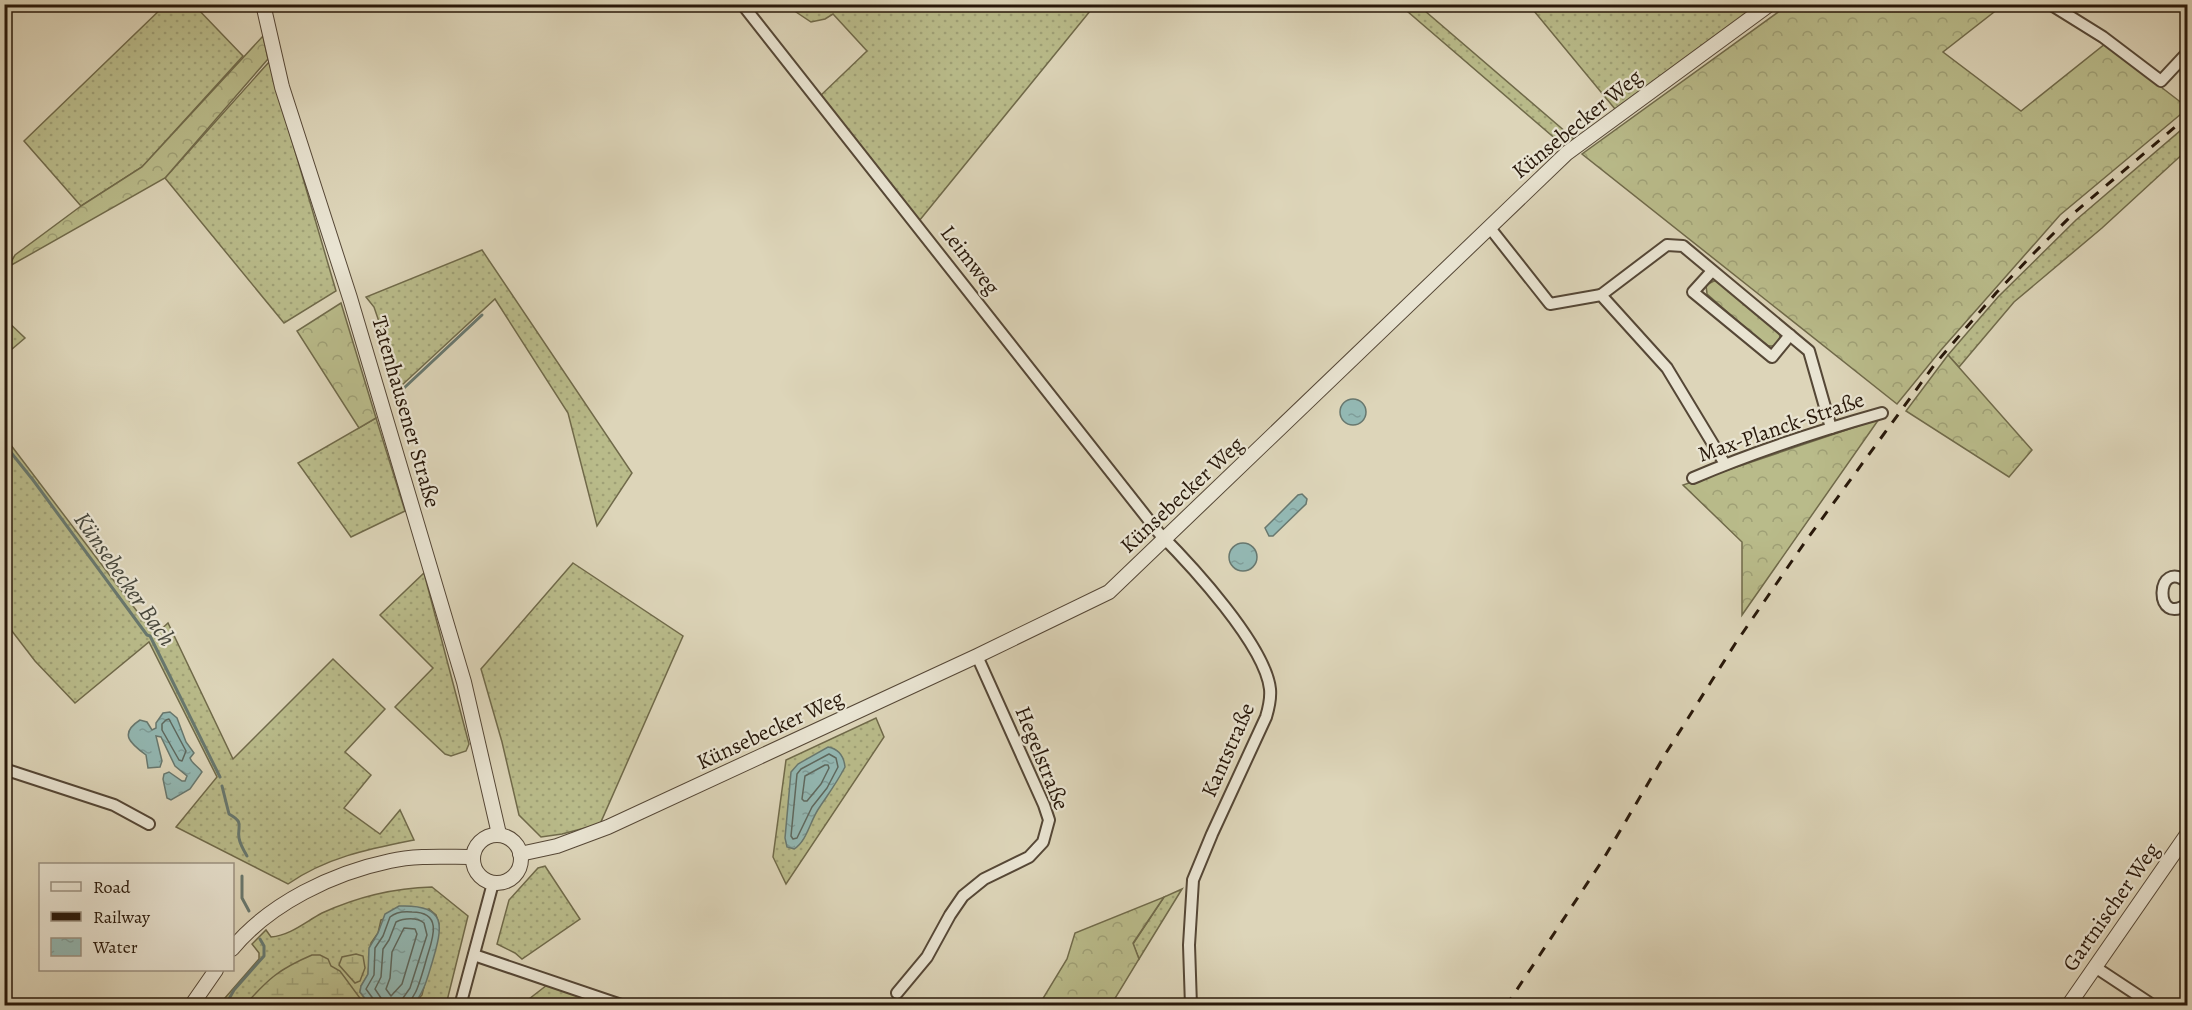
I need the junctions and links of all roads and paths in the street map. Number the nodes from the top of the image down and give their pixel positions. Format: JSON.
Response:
{"nodes":[{"id":1,"x":263,"y":4,"type":"edge"},
{"id":2,"x":742,"y":4,"type":"edge"},
{"id":3,"x":1770,"y":4,"type":"edge"},
{"id":4,"x":2050,"y":4,"type":"edge"},
{"id":5,"x":2187,"y":52,"type":"edge"},
{"id":6,"x":1490,"y":228,"type":"junction"},
{"id":7,"x":1712,"y":271,"type":"junction"},
{"id":8,"x":1601,"y":295,"type":"junction"},
{"id":9,"x":1790,"y":335,"type":"junction"},
{"id":10,"x":1882,"y":413,"type":"dead end"},
{"id":11,"x":1831,"y":428,"type":"junction"},
{"id":12,"x":1725,"y":464,"type":"junction"},
{"id":13,"x":1693,"y":478,"type":"dead end"},
{"id":14,"x":1166,"y":539,"type":"junction"},
{"id":15,"x":2187,"y":583,"type":"edge"},
{"id":16,"x":2187,"y":606,"type":"edge"},
{"id":17,"x":977,"y":656,"type":"junction"},
{"id":18,"x":4,"y":769,"type":"edge"},
{"id":19,"x":149,"y":824,"type":"dead end"},
{"id":20,"x":2187,"y":833,"type":"edge"},
{"id":21,"x":499,"y":834,"type":"junction"},
{"id":22,"x":520,"y":854,"type":"junction"},
{"id":23,"x":472,"y":857,"type":"junction"},
{"id":24,"x":493,"y":883,"type":"junction"},
{"id":25,"x":234,"y":947,"type":"edge"},
{"id":26,"x":474,"y":955,"type":"junction"},
{"id":27,"x":2095,"y":967,"type":"junction"},
{"id":28,"x":215,"y":971,"type":"edge"},
{"id":29,"x":897,"y":993,"type":"dead end"},
{"id":30,"x":191,"y":1005,"type":"edge"},
{"id":31,"x":460,"y":1005,"type":"edge"},
{"id":32,"x":624,"y":1005,"type":"edge"},
{"id":33,"x":1191,"y":1005,"type":"edge"},
{"id":34,"x":2068,"y":1005,"type":"edge"},
{"id":35,"x":2154,"y":1005,"type":"edge"}],
"edges":[{"from":1,"to":21,"type":"street","name":"Tatenhausener Straße"},
{"from":2,"to":14,"type":"street","name":"Leimweg"},
{"from":3,"to":6,"type":"street","name":"Künsebecker Weg"},
{"from":4,"to":5,"type":"street"},
{"from":6,"to":8,"type":"street"},
{"from":6,"to":14,"type":"street","name":"Künsebecker Weg"},
{"from":7,"to":8,"type":"street"},
{"from":7,"to":9,"type":"street"},
{"from":7,"to":9,"type":"street"},
{"from":8,"to":12,"type":"street"},
{"from":9,"to":11,"type":"street"},
{"from":10,"to":11,"type":"street","name":"Max-Planck-Straße"},
{"from":11,"to":12,"type":"street","name":"Max-Planck-Straße"},
{"from":12,"to":13,"type":"street","name":"Max-Planck-Straße"},
{"from":14,"to":17,"type":"street","name":"Künsebecker Weg"},
{"from":14,"to":33,"type":"street","name":"Kantstraße"},
{"from":15,"to":16,"type":"street"},
{"from":17,"to":22,"type":"street","name":"Künsebecker Weg"},
{"from":17,"to":29,"type":"street","name":"Hegelstraße"},
{"from":18,"to":19,"type":"street"},
{"from":20,"to":27,"type":"street","name":"Gartnischer Weg"},
{"from":21,"to":22,"type":"street"},
{"from":21,"to":23,"type":"street"},
{"from":22,"to":24,"type":"street"},
{"from":23,"to":24,"type":"street"},
{"from":23,"to":25,"type":"street"},
{"from":24,"to":26,"type":"street"},
{"from":26,"to":31,"type":"street"},
{"from":26,"to":32,"type":"street"},
{"from":27,"to":34,"type":"street","name":"Gartnischer Weg"},
{"from":27,"to":35,"type":"street"},
{"from":28,"to":30,"type":"street"}]}
